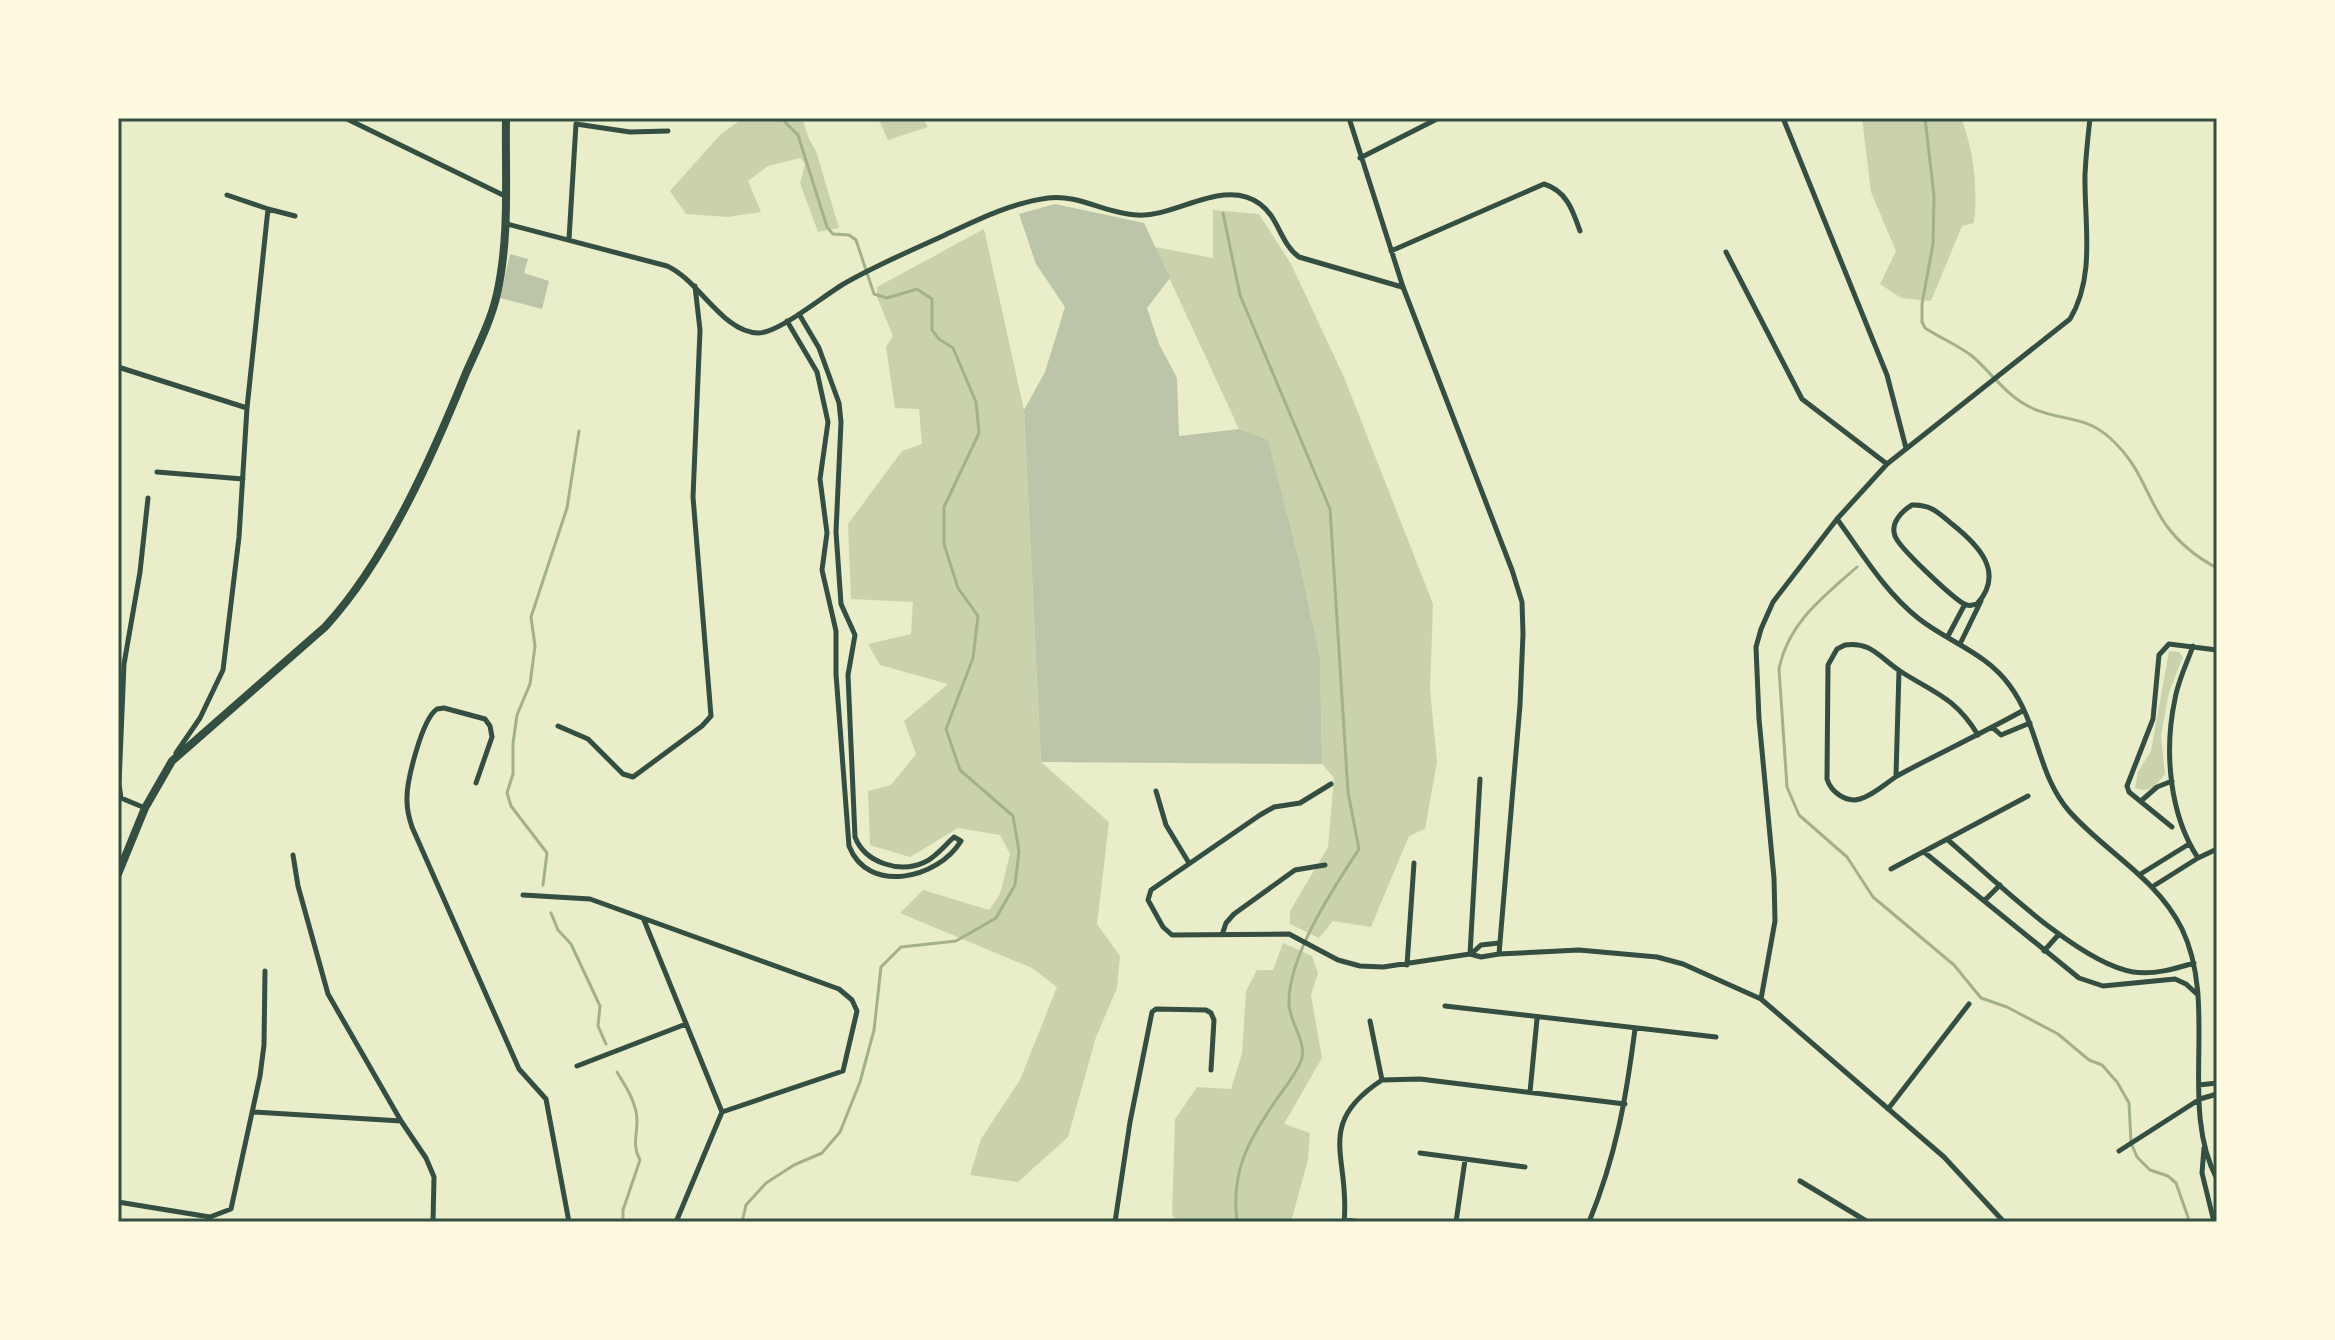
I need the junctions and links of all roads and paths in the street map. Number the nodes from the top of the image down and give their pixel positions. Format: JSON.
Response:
{"nodes":[{"id":1,"x":345,"y":118,"type":"edge"},
{"id":2,"x":506,"y":118,"type":"edge"},
{"id":3,"x":1349,"y":118,"type":"edge"},
{"id":4,"x":1439,"y":118,"type":"edge"},
{"id":5,"x":1783,"y":118,"type":"edge"},
{"id":6,"x":2090,"y":118,"type":"edge"},
{"id":7,"x":668,"y":131,"type":"dead end"},
{"id":8,"x":1360,"y":158,"type":"junction"},
{"id":9,"x":227,"y":195,"type":"dead end"},
{"id":10,"x":505,"y":196,"type":"junction"},
{"id":11,"x":268,"y":209,"type":"junction"},
{"id":12,"x":295,"y":216,"type":"dead end"},
{"id":13,"x":507,"y":224,"type":"junction"},
{"id":14,"x":1580,"y":231,"type":"dead end"},
{"id":15,"x":569,"y":239,"type":"junction"},
{"id":16,"x":1391,"y":251,"type":"junction"},
{"id":17,"x":1726,"y":252,"type":"dead end"},
{"id":18,"x":695,"y":285,"type":"junction"},
{"id":19,"x":1403,"y":287,"type":"junction"},
{"id":20,"x":799,"y":314,"type":"junction"},
{"id":21,"x":787,"y":321,"type":"junction"},
{"id":22,"x":118,"y":367,"type":"edge"},
{"id":23,"x":247,"y":408,"type":"junction"},
{"id":24,"x":1906,"y":448,"type":"junction"},
{"id":25,"x":1887,"y":464,"type":"junction"},
{"id":26,"x":157,"y":472,"type":"dead end"},
{"id":27,"x":243,"y":479,"type":"junction"},
{"id":28,"x":148,"y":498,"type":"dead end"},
{"id":29,"x":1837,"y":519,"type":"junction"},
{"id":30,"x":1982,"y":598,"type":"junction"},
{"id":31,"x":1965,"y":604,"type":"junction"},
{"id":32,"x":1948,"y":636,"type":"junction"},
{"id":33,"x":1960,"y":644,"type":"junction"},
{"id":34,"x":2193,"y":646,"type":"junction"},
{"id":35,"x":2217,"y":650,"type":"edge"},
{"id":36,"x":1899,"y":670,"type":"junction"},
{"id":37,"x":2024,"y":710,"type":"junction"},
{"id":38,"x":2030,"y":723,"type":"junction"},
{"id":39,"x":558,"y":726,"type":"dead end"},
{"id":40,"x":1992,"y":727,"type":"junction"},
{"id":41,"x":1978,"y":735,"type":"junction"},
{"id":42,"x":172,"y":761,"type":"junction"},
{"id":43,"x":1896,"y":777,"type":"junction"},
{"id":44,"x":1480,"y":779,"type":"dead end"},
{"id":45,"x":2172,"y":781,"type":"junction"},
{"id":46,"x":476,"y":783,"type":"dead end"},
{"id":47,"x":1331,"y":784,"type":"dead end"},
{"id":48,"x":1156,"y":791,"type":"dead end"},
{"id":49,"x":2028,"y":796,"type":"dead end"},
{"id":50,"x":2141,"y":801,"type":"junction"},
{"id":51,"x":145,"y":808,"type":"junction"},
{"id":52,"x":2172,"y":827,"type":"dead end"},
{"id":53,"x":1948,"y":840,"type":"junction"},
{"id":54,"x":2189,"y":844,"type":"junction"},
{"id":55,"x":2217,"y":849,"type":"edge"},
{"id":56,"x":1924,"y":852,"type":"junction"},
{"id":57,"x":293,"y":855,"type":"dead end"},
{"id":58,"x":2198,"y":858,"type":"junction"},
{"id":59,"x":1189,"y":863,"type":"junction"},
{"id":60,"x":1414,"y":863,"type":"dead end"},
{"id":61,"x":1325,"y":865,"type":"dead end"},
{"id":62,"x":1891,"y":869,"type":"dead end"},
{"id":63,"x":118,"y":874,"type":"edge"},
{"id":64,"x":2139,"y":875,"type":"junction"},
{"id":65,"x":2000,"y":885,"type":"junction"},
{"id":66,"x":2152,"y":887,"type":"junction"},
{"id":67,"x":523,"y":895,"type":"dead end"},
{"id":68,"x":1985,"y":900,"type":"junction"},
{"id":69,"x":643,"y":919,"type":"junction"},
{"id":70,"x":2059,"y":934,"type":"junction"},
{"id":71,"x":1222,"y":935,"type":"junction"},
{"id":72,"x":1499,"y":943,"type":"junction"},
{"id":73,"x":2044,"y":951,"type":"junction"},
{"id":74,"x":1470,"y":954,"type":"junction"},
{"id":75,"x":1499,"y":954,"type":"junction"},
{"id":76,"x":2194,"y":963,"type":"junction"},
{"id":77,"x":1407,"y":965,"type":"junction"},
{"id":78,"x":265,"y":971,"type":"dead end"},
{"id":79,"x":2132,"y":972,"type":"junction"},
{"id":80,"x":2132,"y":984,"type":"junction"},
{"id":81,"x":2200,"y":998,"type":"junction"},
{"id":82,"x":1761,"y":999,"type":"junction"},
{"id":83,"x":1969,"y":1004,"type":"dead end"},
{"id":84,"x":1445,"y":1006,"type":"dead end"},
{"id":85,"x":1537,"y":1019,"type":"junction"},
{"id":86,"x":1370,"y":1021,"type":"dead end"},
{"id":87,"x":686,"y":1024,"type":"junction"},
{"id":88,"x":1635,"y":1029,"type":"junction"},
{"id":89,"x":1716,"y":1037,"type":"dead end"},
{"id":90,"x":577,"y":1066,"type":"dead end"},
{"id":91,"x":1211,"y":1070,"type":"dead end"},
{"id":92,"x":1382,"y":1080,"type":"junction"},
{"id":93,"x":2217,"y":1083,"type":"edge"},
{"id":94,"x":2199,"y":1085,"type":"junction"},
{"id":95,"x":1530,"y":1092,"type":"junction"},
{"id":96,"x":2217,"y":1094,"type":"edge"},
{"id":97,"x":2200,"y":1099,"type":"junction"},
{"id":98,"x":1625,"y":1104,"type":"junction"},
{"id":99,"x":1888,"y":1109,"type":"junction"},
{"id":100,"x":253,"y":1112,"type":"junction"},
{"id":101,"x":722,"y":1112,"type":"junction"},
{"id":102,"x":401,"y":1121,"type":"junction"},
{"id":103,"x":2205,"y":1143,"type":"junction"},
{"id":104,"x":2119,"y":1151,"type":"dead end"},
{"id":105,"x":1420,"y":1153,"type":"dead end"},
{"id":106,"x":1465,"y":1160,"type":"junction"},
{"id":107,"x":1525,"y":1167,"type":"dead end"},
{"id":108,"x":2217,"y":1179,"type":"edge"},
{"id":109,"x":1800,"y":1181,"type":"dead end"},
{"id":110,"x":118,"y":1202,"type":"edge"},
{"id":111,"x":1344,"y":1221,"type":"edge"},
{"id":112,"x":433,"y":1222,"type":"edge"},
{"id":113,"x":569,"y":1222,"type":"edge"},
{"id":114,"x":676,"y":1222,"type":"edge"},
{"id":115,"x":1115,"y":1222,"type":"edge"},
{"id":116,"x":1364,"y":1222,"type":"edge"},
{"id":117,"x":1456,"y":1222,"type":"edge"},
{"id":118,"x":1589,"y":1222,"type":"edge"},
{"id":119,"x":1868,"y":1222,"type":"edge"},
{"id":120,"x":2004,"y":1222,"type":"edge"},
{"id":121,"x":2214,"y":1222,"type":"edge"}],
"edges":[{"from":1,"to":10,"type":"street"},
{"from":2,"to":10,"type":"main road"},
{"from":3,"to":8,"type":"street"},
{"from":4,"to":8,"type":"street"},
{"from":5,"to":24,"type":"street"},
{"from":6,"to":24,"type":"street"},
{"from":7,"to":15,"type":"street"},
{"from":8,"to":16,"type":"street"},
{"from":9,"to":11,"type":"street"},
{"from":10,"to":13,"type":"main road"},
{"from":11,"to":12,"type":"street"},
{"from":11,"to":23,"type":"street"},
{"from":13,"to":15,"type":"street"},
{"from":13,"to":42,"type":"main road"},
{"from":14,"to":16,"type":"street"},
{"from":15,"to":18,"type":"street"},
{"from":16,"to":19,"type":"street"},
{"from":17,"to":25,"type":"street"},
{"from":18,"to":21,"type":"street"},
{"from":18,"to":39,"type":"street"},
{"from":19,"to":20,"type":"street"},
{"from":19,"to":72,"type":"street"},
{"from":20,"to":21,"type":"street"},
{"from":20,"to":21,"type":"street"},
{"from":22,"to":23,"type":"street"},
{"from":23,"to":27,"type":"street"},
{"from":24,"to":25,"type":"street"},
{"from":25,"to":29,"type":"street"},
{"from":26,"to":27,"type":"street"},
{"from":27,"to":42,"type":"street"},
{"from":28,"to":51,"type":"street"},
{"from":29,"to":32,"type":"street"},
{"from":29,"to":82,"type":"street"},
{"from":30,"to":31,"type":"street"},
{"from":30,"to":31,"type":"street"},
{"from":30,"to":33,"type":"street"},
{"from":31,"to":32,"type":"street"},
{"from":32,"to":33,"type":"street"},
{"from":33,"to":37,"type":"street"},
{"from":34,"to":35,"type":"street"},
{"from":34,"to":45,"type":"street"},
{"from":34,"to":50,"type":"street"},
{"from":36,"to":41,"type":"street"},
{"from":36,"to":43,"type":"street"},
{"from":36,"to":43,"type":"street"},
{"from":37,"to":38,"type":"street"},
{"from":37,"to":40,"type":"street"},
{"from":38,"to":40,"type":"street"},
{"from":38,"to":64,"type":"street"},
{"from":40,"to":41,"type":"street"},
{"from":41,"to":43,"type":"street"},
{"from":42,"to":51,"type":"main road"},
{"from":44,"to":74,"type":"street"},
{"from":45,"to":50,"type":"street"},
{"from":45,"to":54,"type":"street"},
{"from":46,"to":113,"type":"street"},
{"from":47,"to":59,"type":"street"},
{"from":48,"to":59,"type":"street"},
{"from":49,"to":53,"type":"street"},
{"from":50,"to":52,"type":"street"},
{"from":51,"to":63,"type":"main road"},
{"from":53,"to":56,"type":"street"},
{"from":53,"to":65,"type":"street"},
{"from":54,"to":58,"type":"street"},
{"from":54,"to":64,"type":"street"},
{"from":55,"to":58,"type":"street"},
{"from":56,"to":62,"type":"street"},
{"from":56,"to":68,"type":"street"},
{"from":57,"to":102,"type":"street"},
{"from":58,"to":66,"type":"street"},
{"from":59,"to":71,"type":"street"},
{"from":60,"to":77,"type":"street"},
{"from":61,"to":71,"type":"street"},
{"from":64,"to":66,"type":"street"},
{"from":65,"to":68,"type":"street"},
{"from":65,"to":70,"type":"street"},
{"from":66,"to":76,"type":"street"},
{"from":67,"to":69,"type":"street"},
{"from":68,"to":73,"type":"street"},
{"from":69,"to":87,"type":"street"},
{"from":69,"to":101,"type":"street"},
{"from":70,"to":73,"type":"street"},
{"from":70,"to":79,"type":"street"},
{"from":71,"to":77,"type":"street"},
{"from":72,"to":74,"type":"street"},
{"from":72,"to":75,"type":"street"},
{"from":73,"to":80,"type":"street"},
{"from":74,"to":75,"type":"street"},
{"from":74,"to":77,"type":"street"},
{"from":75,"to":82,"type":"street"},
{"from":76,"to":79,"type":"street"},
{"from":76,"to":81,"type":"street"},
{"from":78,"to":100,"type":"street"},
{"from":79,"to":80,"type":"street"},
{"from":80,"to":81,"type":"street"},
{"from":81,"to":94,"type":"street"},
{"from":82,"to":99,"type":"street"},
{"from":83,"to":99,"type":"street"},
{"from":84,"to":85,"type":"street"},
{"from":85,"to":88,"type":"street"},
{"from":85,"to":95,"type":"street"},
{"from":86,"to":92,"type":"street"},
{"from":87,"to":90,"type":"street"},
{"from":87,"to":101,"type":"street"},
{"from":88,"to":89,"type":"street"},
{"from":88,"to":98,"type":"street"},
{"from":91,"to":115,"type":"street"},
{"from":92,"to":95,"type":"street"},
{"from":92,"to":111,"type":"street"},
{"from":93,"to":94,"type":"street"},
{"from":94,"to":97,"type":"street"},
{"from":95,"to":98,"type":"street"},
{"from":96,"to":97,"type":"street"},
{"from":97,"to":103,"type":"street"},
{"from":97,"to":104,"type":"street"},
{"from":98,"to":118,"type":"street"},
{"from":99,"to":120,"type":"street"},
{"from":100,"to":102,"type":"street"},
{"from":100,"to":110,"type":"street"},
{"from":101,"to":114,"type":"street"},
{"from":102,"to":112,"type":"street"},
{"from":103,"to":108,"type":"street"},
{"from":103,"to":121,"type":"street"},
{"from":105,"to":106,"type":"street"},
{"from":106,"to":107,"type":"street"},
{"from":106,"to":117,"type":"street"},
{"from":109,"to":119,"type":"street"},
{"from":111,"to":116,"type":"street"}]}
